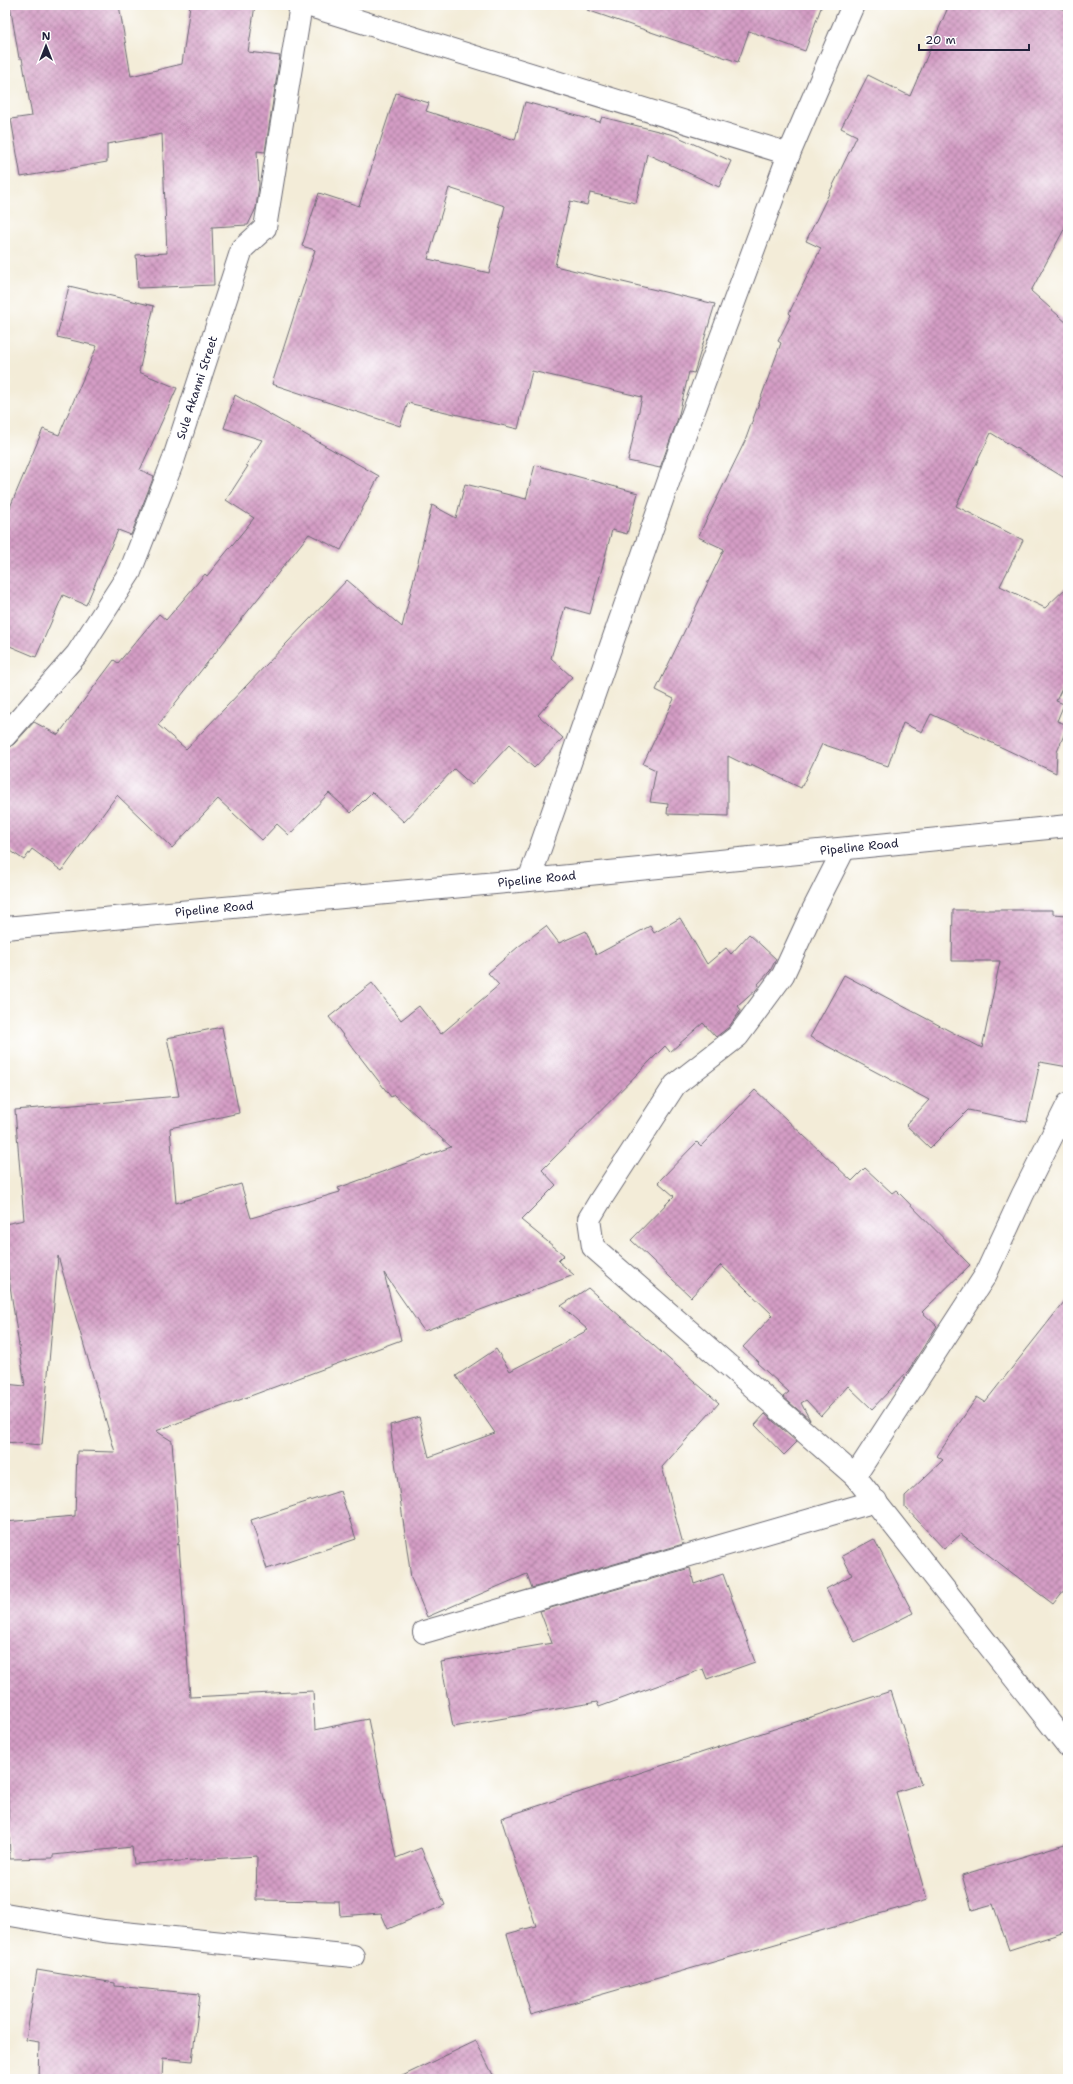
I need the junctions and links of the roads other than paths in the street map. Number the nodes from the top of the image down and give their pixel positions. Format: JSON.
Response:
{"nodes":[{"id":1,"x":301,"y":5,"type":"edge"},
{"id":2,"x":307,"y":5,"type":"edge"},
{"id":3,"x":853,"y":5,"type":"edge"},
{"id":4,"x":789,"y":154,"type":"junction"},
{"id":5,"x":5,"y":736,"type":"edge"},
{"id":6,"x":1068,"y":826,"type":"edge"},
{"id":7,"x":844,"y":849,"type":"junction"},
{"id":8,"x":529,"y":880,"type":"junction"},
{"id":9,"x":5,"y":928,"type":"edge"},
{"id":10,"x":1068,"y":1104,"type":"edge"},
{"id":11,"x":855,"y":1476,"type":"junction"},
{"id":12,"x":876,"y":1502,"type":"junction"},
{"id":13,"x":424,"y":1632,"type":"dead end"},
{"id":14,"x":1068,"y":1746,"type":"edge"},
{"id":15,"x":5,"y":1914,"type":"edge"},
{"id":16,"x":353,"y":1956,"type":"dead end"}],
"edges":[{"from":1,"to":5,"type":"street","name":"Sule Akanni Street"},
{"from":2,"to":4,"type":"street"},
{"from":3,"to":4,"type":"street"},
{"from":4,"to":8,"type":"street"},
{"from":6,"to":7,"type":"street","name":"Pipeline Road"},
{"from":7,"to":8,"type":"street","name":"Pipeline Road"},
{"from":7,"to":11,"type":"street"},
{"from":8,"to":9,"type":"street","name":"Pipeline Road"},
{"from":10,"to":11,"type":"street"},
{"from":11,"to":12,"type":"street"},
{"from":12,"to":13,"type":"street"},
{"from":12,"to":14,"type":"street"},
{"from":15,"to":16,"type":"street"}]}
